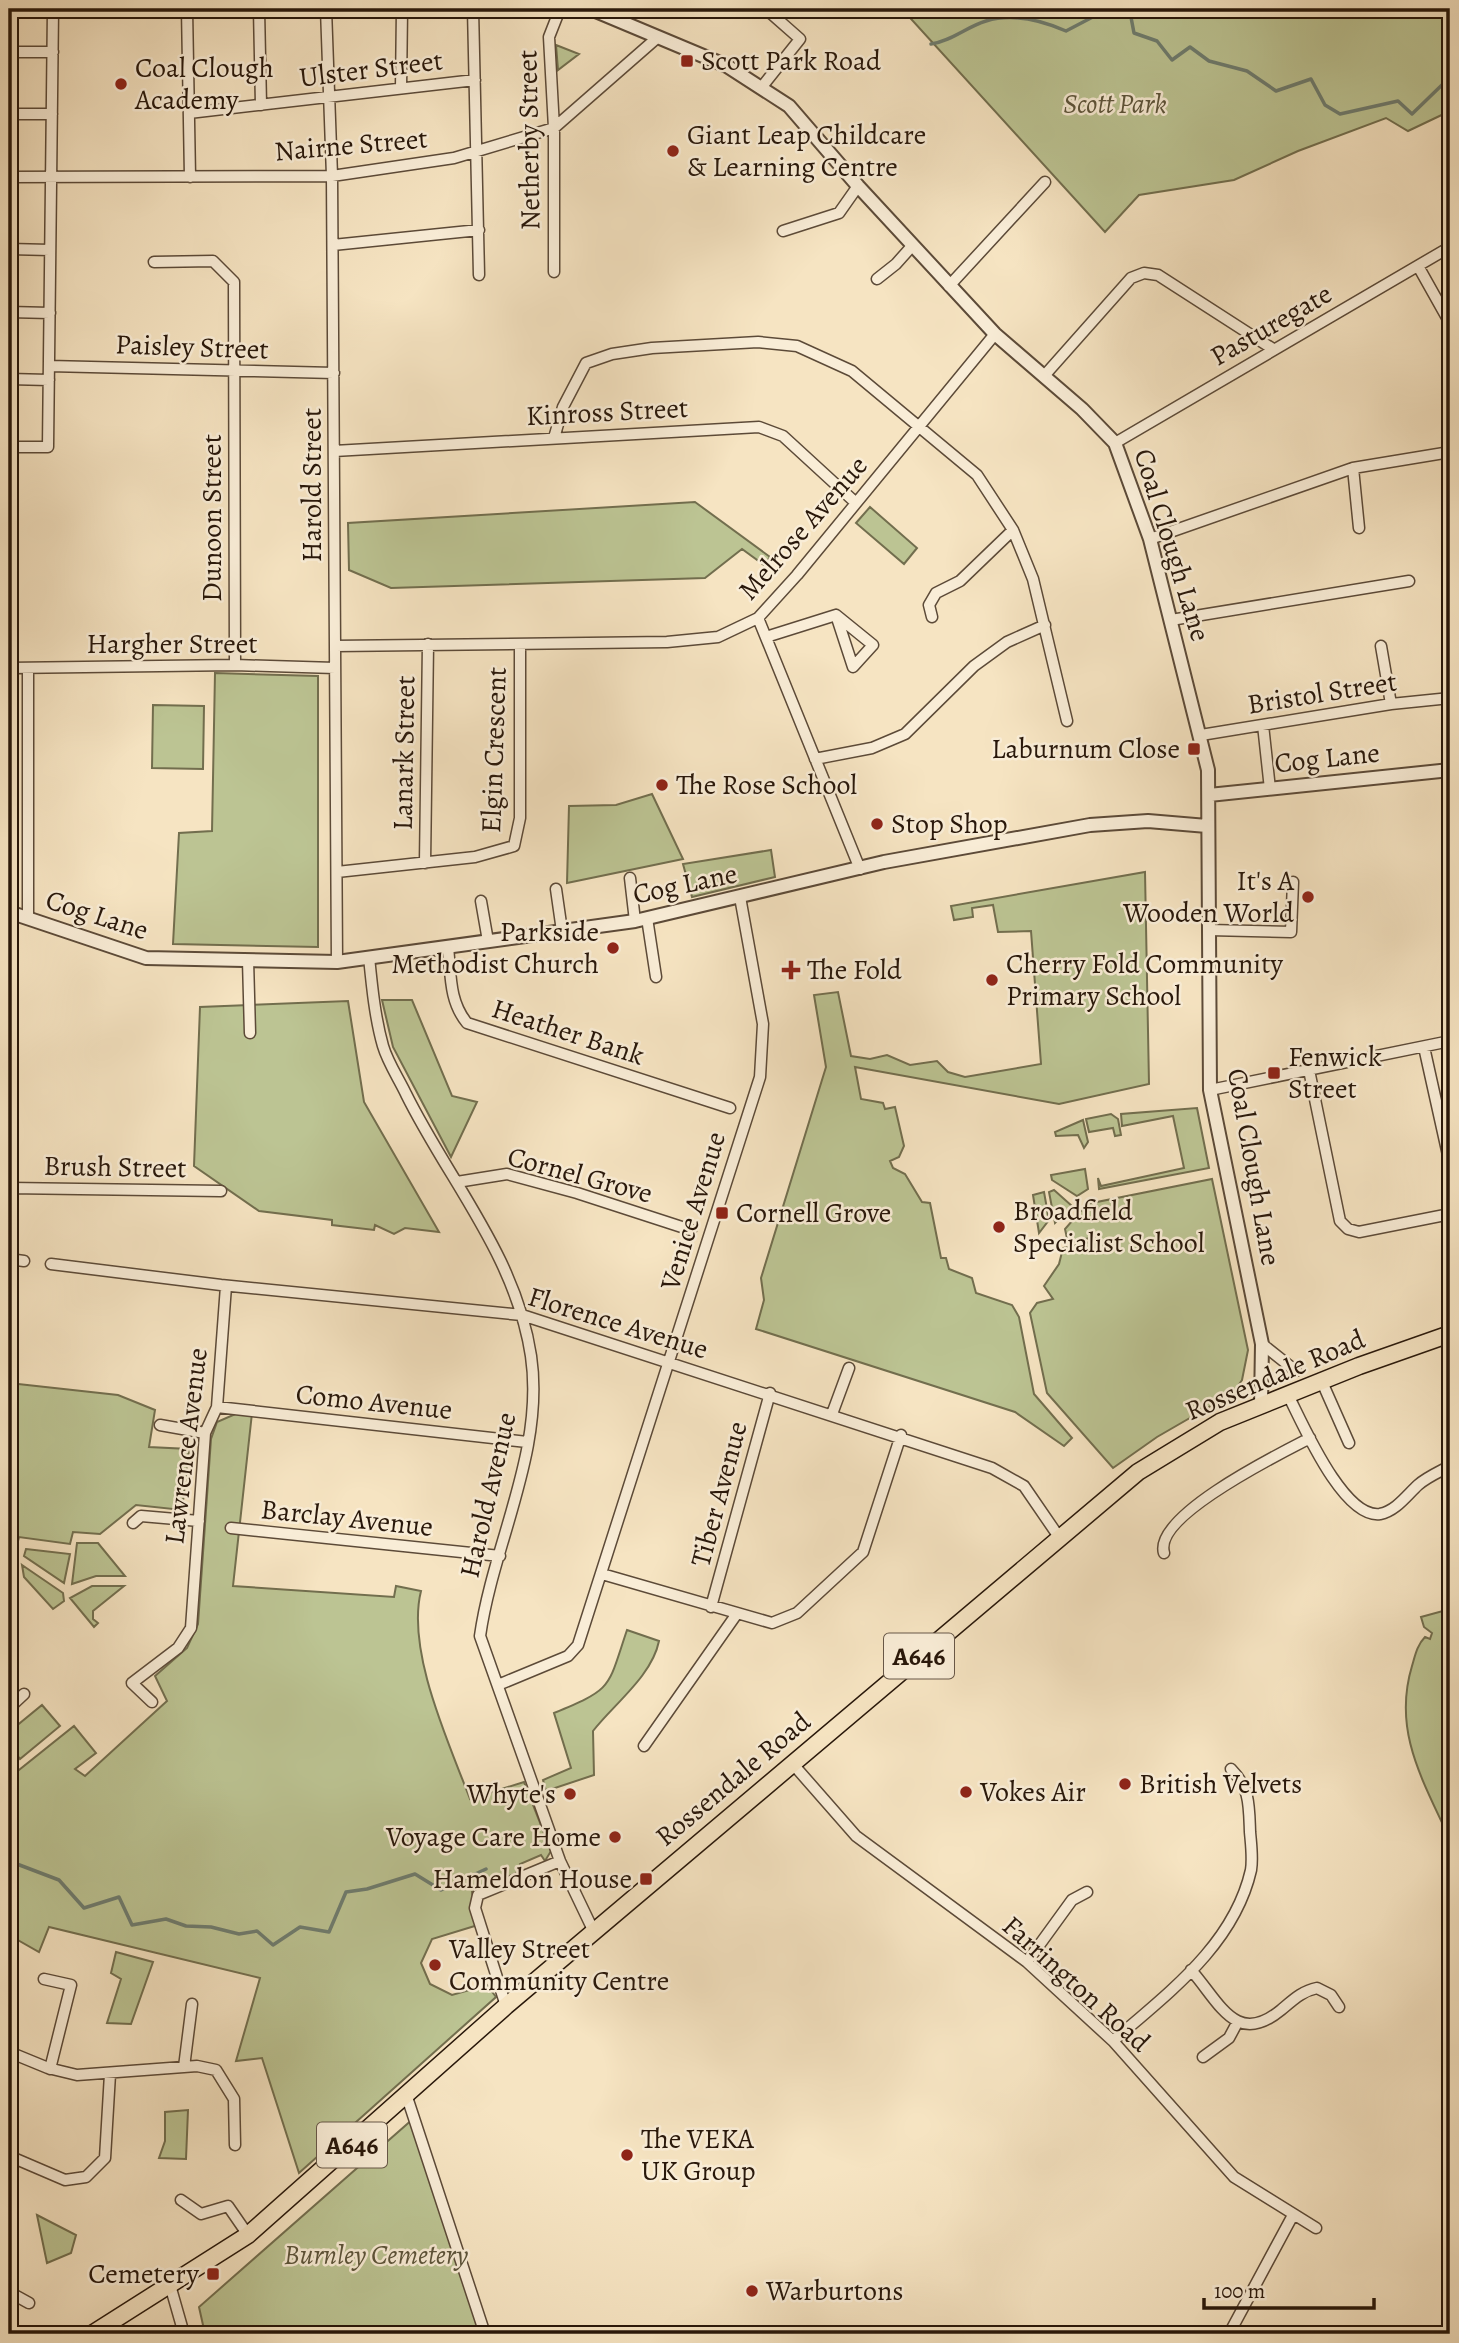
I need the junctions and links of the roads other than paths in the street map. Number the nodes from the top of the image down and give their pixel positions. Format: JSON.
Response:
{"nodes":[{"id":1,"x":53,"y":9,"type":"edge"},
{"id":2,"x":187,"y":9,"type":"edge"},
{"id":3,"x":259,"y":9,"type":"edge"},
{"id":4,"x":326,"y":9,"type":"edge"},
{"id":5,"x":402,"y":9,"type":"edge"},
{"id":6,"x":472,"y":9,"type":"edge"},
{"id":7,"x":560,"y":9,"type":"edge"},
{"id":8,"x":590,"y":9,"type":"edge"},
{"id":9,"x":766,"y":9,"type":"edge"},
{"id":10,"x":659,"y":37,"type":"junction"},
{"id":11,"x":9,"y":52,"type":"edge"},
{"id":12,"x":53,"y":52,"type":"junction"},
{"id":13,"x":475,"y":80,"type":"junction"},
{"id":14,"x":401,"y":88,"type":"junction"},
{"id":15,"x":761,"y":88,"type":"junction"},
{"id":16,"x":330,"y":96,"type":"junction"},
{"id":17,"x":261,"y":104,"type":"junction"},
{"id":18,"x":189,"y":113,"type":"junction"},
{"id":19,"x":9,"y":114,"type":"edge"},
{"id":20,"x":52,"y":114,"type":"junction"},
{"id":21,"x":554,"y":128,"type":"junction"},
{"id":22,"x":478,"y":152,"type":"junction"},
{"id":23,"x":332,"y":176,"type":"junction"},
{"id":24,"x":9,"y":177,"type":"edge"},
{"id":25,"x":51,"y":177,"type":"junction"},
{"id":26,"x":190,"y":177,"type":"junction"},
{"id":27,"x":1045,"y":182,"type":"dead end"},
{"id":28,"x":858,"y":186,"type":"junction"},
{"id":29,"x":479,"y":230,"type":"junction"},
{"id":30,"x":783,"y":231,"type":"dead end"},
{"id":31,"x":333,"y":245,"type":"junction"},
{"id":32,"x":912,"y":246,"type":"junction"},
{"id":33,"x":1450,"y":247,"type":"edge"},
{"id":34,"x":9,"y":248,"type":"edge"},
{"id":35,"x":50,"y":250,"type":"junction"},
{"id":36,"x":154,"y":262,"type":"dead end"},
{"id":37,"x":1418,"y":266,"type":"junction"},
{"id":38,"x":554,"y":272,"type":"dead end"},
{"id":39,"x":479,"y":275,"type":"dead end"},
{"id":40,"x":877,"y":279,"type":"dead end"},
{"id":41,"x":949,"y":286,"type":"junction"},
{"id":42,"x":9,"y":312,"type":"edge"},
{"id":43,"x":50,"y":313,"type":"junction"},
{"id":44,"x":1450,"y":323,"type":"edge"},
{"id":45,"x":995,"y":334,"type":"junction"},
{"id":46,"x":1273,"y":349,"type":"junction"},
{"id":47,"x":49,"y":366,"type":"junction"},
{"id":48,"x":234,"y":371,"type":"junction"},
{"id":49,"x":334,"y":373,"type":"junction"},
{"id":50,"x":1044,"y":376,"type":"junction"},
{"id":51,"x":9,"y":379,"type":"edge"},
{"id":52,"x":49,"y":380,"type":"junction"},
{"id":53,"x":920,"y":425,"type":"junction"},
{"id":54,"x":554,"y":438,"type":"junction"},
{"id":55,"x":1115,"y":443,"type":"junction"},
{"id":56,"x":9,"y":447,"type":"edge"},
{"id":57,"x":334,"y":451,"type":"junction"},
{"id":58,"x":1450,"y":452,"type":"edge"},
{"id":59,"x":1353,"y":468,"type":"junction"},
{"id":60,"x":856,"y":503,"type":"junction"},
{"id":61,"x":1359,"y":528,"type":"dead end"},
{"id":62,"x":1013,"y":530,"type":"junction"},
{"id":63,"x":1150,"y":539,"type":"junction"},
{"id":64,"x":1409,"y":581,"type":"dead end"},
{"id":65,"x":836,"y":615,"type":"junction"},
{"id":66,"x":932,"y":617,"type":"dead end"},
{"id":67,"x":758,"y":618,"type":"junction"},
{"id":68,"x":1171,"y":620,"type":"junction"},
{"id":69,"x":1045,"y":625,"type":"junction"},
{"id":70,"x":766,"y":637,"type":"junction"},
{"id":71,"x":428,"y":644,"type":"junction"},
{"id":72,"x":520,"y":644,"type":"junction"},
{"id":73,"x":335,"y":646,"type":"junction"},
{"id":74,"x":1381,"y":646,"type":"dead end"},
{"id":75,"x":235,"y":665,"type":"junction"},
{"id":76,"x":9,"y":668,"type":"edge"},
{"id":77,"x":28,"y":668,"type":"junction"},
{"id":78,"x":335,"y":668,"type":"junction"},
{"id":79,"x":1450,"y":698,"type":"edge"},
{"id":80,"x":1391,"y":704,"type":"junction"},
{"id":81,"x":1067,"y":721,"type":"dead end"},
{"id":82,"x":1263,"y":724,"type":"junction"},
{"id":83,"x":1201,"y":735,"type":"junction"},
{"id":84,"x":815,"y":759,"type":"junction"},
{"id":85,"x":1450,"y":770,"type":"edge"},
{"id":86,"x":1270,"y":789,"type":"junction"},
{"id":87,"x":1209,"y":795,"type":"junction"},
{"id":88,"x":1207,"y":826,"type":"junction"},
{"id":89,"x":425,"y":863,"type":"junction"},
{"id":90,"x":860,"y":869,"type":"junction"},
{"id":91,"x":337,"y":872,"type":"junction"},
{"id":92,"x":630,"y":878,"type":"dead end"},
{"id":93,"x":1293,"y":882,"type":"dead end"},
{"id":94,"x":556,"y":889,"type":"dead end"},
{"id":95,"x":740,"y":897,"type":"junction"},
{"id":96,"x":481,"y":901,"type":"dead end"},
{"id":97,"x":9,"y":912,"type":"edge"},
{"id":98,"x":27,"y":919,"type":"junction"},
{"id":99,"x":641,"y":920,"type":"junction"},
{"id":100,"x":1209,"y":930,"type":"junction"},
{"id":101,"x":562,"y":931,"type":"junction"},
{"id":102,"x":488,"y":942,"type":"junction"},
{"id":103,"x":449,"y":947,"type":"junction"},
{"id":104,"x":369,"y":957,"type":"junction"},
{"id":105,"x":248,"y":960,"type":"junction"},
{"id":106,"x":337,"y":962,"type":"junction"},
{"id":107,"x":656,"y":977,"type":"dead end"},
{"id":108,"x":250,"y":1033,"type":"dead end"},
{"id":109,"x":1450,"y":1041,"type":"edge"},
{"id":110,"x":1423,"y":1047,"type":"junction"},
{"id":111,"x":1309,"y":1070,"type":"junction"},
{"id":112,"x":1210,"y":1090,"type":"junction"},
{"id":113,"x":730,"y":1108,"type":"dead end"},
{"id":114,"x":1450,"y":1164,"type":"edge"},
{"id":115,"x":457,"y":1182,"type":"junction"},
{"id":116,"x":10,"y":1188,"type":"edge"},
{"id":117,"x":221,"y":1191,"type":"dead end"},
{"id":118,"x":1450,"y":1214,"type":"edge"},
{"id":119,"x":691,"y":1230,"type":"dead end"},
{"id":120,"x":9,"y":1247,"type":"edge"},
{"id":121,"x":9,"y":1259,"type":"edge"},
{"id":122,"x":24,"y":1261,"type":"dead end"},
{"id":123,"x":51,"y":1264,"type":"dead end"},
{"id":124,"x":226,"y":1286,"type":"junction"},
{"id":125,"x":522,"y":1315,"type":"junction"},
{"id":126,"x":1450,"y":1334,"type":"edge"},
{"id":127,"x":1262,"y":1344,"type":"junction"},
{"id":128,"x":670,"y":1362,"type":"junction"},
{"id":129,"x":849,"y":1368,"type":"dead end"},
{"id":130,"x":1296,"y":1371,"type":"dead end"},
{"id":131,"x":1322,"y":1382,"type":"junction"},
{"id":132,"x":770,"y":1393,"type":"junction"},
{"id":133,"x":1289,"y":1395,"type":"junction"},
{"id":134,"x":1261,"y":1405,"type":"junction"},
{"id":135,"x":217,"y":1407,"type":"junction"},
{"id":136,"x":832,"y":1414,"type":"junction"},
{"id":137,"x":160,"y":1425,"type":"dead end"},
{"id":138,"x":205,"y":1433,"type":"junction"},
{"id":139,"x":901,"y":1435,"type":"junction"},
{"id":140,"x":1310,"y":1438,"type":"junction"},
{"id":141,"x":527,"y":1442,"type":"junction"},
{"id":142,"x":1349,"y":1443,"type":"dead end"},
{"id":143,"x":1450,"y":1466,"type":"edge"},
{"id":144,"x":199,"y":1521,"type":"junction"},
{"id":145,"x":133,"y":1523,"type":"dead end"},
{"id":146,"x":231,"y":1528,"type":"dead end"},
{"id":147,"x":1059,"y":1537,"type":"junction"},
{"id":148,"x":1164,"y":1553,"type":"dead end"},
{"id":149,"x":500,"y":1556,"type":"junction"},
{"id":150,"x":602,"y":1574,"type":"junction"},
{"id":151,"x":711,"y":1607,"type":"junction"},
{"id":152,"x":736,"y":1615,"type":"junction"},
{"id":153,"x":498,"y":1685,"type":"junction"},
{"id":154,"x":24,"y":1695,"type":"dead end"},
{"id":155,"x":152,"y":1702,"type":"dead end"},
{"id":156,"x":9,"y":1708,"type":"edge"},
{"id":157,"x":644,"y":1746,"type":"dead end"},
{"id":158,"x":792,"y":1763,"type":"junction"},
{"id":159,"x":1231,"y":1769,"type":"dead end"},
{"id":160,"x":560,"y":1861,"type":"junction"},
{"id":161,"x":1087,"y":1892,"type":"dead end"},
{"id":162,"x":594,"y":1932,"type":"junction"},
{"id":163,"x":1027,"y":1962,"type":"junction"},
{"id":164,"x":1191,"y":1970,"type":"junction"},
{"id":165,"x":44,"y":1979,"type":"dead end"},
{"id":166,"x":192,"y":2004,"type":"dead end"},
{"id":167,"x":506,"y":2006,"type":"junction"},
{"id":168,"x":1339,"y":2007,"type":"dead end"},
{"id":169,"x":1237,"y":2023,"type":"junction"},
{"id":170,"x":1112,"y":2041,"type":"junction"},
{"id":171,"x":9,"y":2052,"type":"edge"},
{"id":172,"x":1203,"y":2057,"type":"dead end"},
{"id":173,"x":184,"y":2067,"type":"junction"},
{"id":174,"x":50,"y":2069,"type":"junction"},
{"id":175,"x":110,"y":2074,"type":"junction"},
{"id":176,"x":407,"y":2097,"type":"junction"},
{"id":177,"x":235,"y":2145,"type":"dead end"},
{"id":178,"x":9,"y":2156,"type":"edge"},
{"id":179,"x":181,"y":2200,"type":"dead end"},
{"id":180,"x":1293,"y":2215,"type":"junction"},
{"id":181,"x":1316,"y":2228,"type":"dead end"},
{"id":182,"x":248,"y":2235,"type":"junction"},
{"id":183,"x":170,"y":2285,"type":"junction"},
{"id":184,"x":9,"y":2292,"type":"edge"},
{"id":185,"x":29,"y":2303,"type":"dead end"},
{"id":186,"x":92,"y":2334,"type":"edge"},
{"id":187,"x":184,"y":2334,"type":"edge"},
{"id":188,"x":485,"y":2334,"type":"edge"},
{"id":189,"x":1228,"y":2334,"type":"edge"}],
"edges":[{"from":1,"to":12,"type":"street"},
{"from":2,"to":18,"type":"street"},
{"from":3,"to":17,"type":"street"},
{"from":4,"to":16,"type":"street","name":"Harold Street"},
{"from":5,"to":14,"type":"street"},
{"from":6,"to":13,"type":"street"},
{"from":7,"to":21,"type":"street","name":"Netherby Street"},
{"from":8,"to":10,"type":"street","name":"Coal Clough Lane"},
{"from":9,"to":15,"type":"street"},
{"from":10,"to":15,"type":"street","name":"Coal Clough Lane"},
{"from":10,"to":21,"type":"street","name":"Nairne Street"},
{"from":11,"to":12,"type":"street"},
{"from":12,"to":20,"type":"street"},
{"from":13,"to":14,"type":"street","name":"Ulster Street"},
{"from":13,"to":22,"type":"street"},
{"from":14,"to":16,"type":"street","name":"Ulster Street"},
{"from":15,"to":28,"type":"street","name":"Coal Clough Lane"},
{"from":16,"to":17,"type":"street","name":"Ulster Street"},
{"from":16,"to":23,"type":"street","name":"Harold Street"},
{"from":17,"to":18,"type":"street","name":"Ulster Street"},
{"from":18,"to":26,"type":"street"},
{"from":19,"to":20,"type":"street"},
{"from":20,"to":25,"type":"street"},
{"from":21,"to":22,"type":"street","name":"Nairne Street"},
{"from":21,"to":38,"type":"street","name":"Netherby Street"},
{"from":22,"to":23,"type":"street","name":"Nairne Street"},
{"from":22,"to":29,"type":"street"},
{"from":23,"to":26,"type":"street","name":"Nairne Street"},
{"from":23,"to":31,"type":"street","name":"Harold Street"},
{"from":24,"to":25,"type":"street","name":"Nairne Street"},
{"from":25,"to":26,"type":"street","name":"Nairne Street"},
{"from":25,"to":35,"type":"street"},
{"from":27,"to":41,"type":"street"},
{"from":28,"to":30,"type":"street"},
{"from":28,"to":32,"type":"street","name":"Coal Clough Lane"},
{"from":29,"to":31,"type":"street"},
{"from":29,"to":39,"type":"street"},
{"from":31,"to":49,"type":"street","name":"Harold Street"},
{"from":32,"to":40,"type":"street"},
{"from":32,"to":41,"type":"street","name":"Coal Clough Lane"},
{"from":33,"to":37,"type":"street","name":"Pasturegate"},
{"from":34,"to":35,"type":"street"},
{"from":35,"to":43,"type":"street"},
{"from":36,"to":48,"type":"street","name":"Dunoon Street"},
{"from":37,"to":44,"type":"street"},
{"from":37,"to":46,"type":"street","name":"Pasturegate"},
{"from":41,"to":45,"type":"street","name":"Coal Clough Lane"},
{"from":42,"to":43,"type":"street"},
{"from":43,"to":47,"type":"street"},
{"from":45,"to":50,"type":"street","name":"Coal Clough Lane"},
{"from":45,"to":53,"type":"street","name":"Melrose Avenue"},
{"from":46,"to":50,"type":"street"},
{"from":46,"to":55,"type":"street","name":"Pasturegate"},
{"from":47,"to":48,"type":"street","name":"Paisley Street"},
{"from":47,"to":52,"type":"street"},
{"from":48,"to":49,"type":"street","name":"Paisley Street"},
{"from":48,"to":75,"type":"street","name":"Dunoon Street"},
{"from":49,"to":57,"type":"street","name":"Harold Street"},
{"from":50,"to":55,"type":"street","name":"Coal Clough Lane"},
{"from":51,"to":52,"type":"street"},
{"from":52,"to":56,"type":"street"},
{"from":53,"to":54,"type":"street"},
{"from":53,"to":60,"type":"street","name":"Melrose Avenue"},
{"from":53,"to":62,"type":"street"},
{"from":54,"to":57,"type":"street","name":"Kinross Street"},
{"from":54,"to":60,"type":"street","name":"Kinross Street"},
{"from":55,"to":63,"type":"street","name":"Coal Clough Lane"},
{"from":57,"to":73,"type":"street","name":"Harold Street"},
{"from":58,"to":59,"type":"street"},
{"from":59,"to":61,"type":"street"},
{"from":59,"to":63,"type":"street"},
{"from":60,"to":67,"type":"street","name":"Melrose Avenue"},
{"from":62,"to":66,"type":"street"},
{"from":62,"to":69,"type":"street"},
{"from":63,"to":68,"type":"street","name":"Coal Clough Lane"},
{"from":64,"to":68,"type":"street"},
{"from":65,"to":65,"type":"street"},
{"from":65,"to":70,"type":"street"},
{"from":67,"to":70,"type":"street"},
{"from":67,"to":72,"type":"street","name":"Melrose Avenue"},
{"from":68,"to":83,"type":"street","name":"Coal Clough Lane"},
{"from":69,"to":81,"type":"street"},
{"from":69,"to":84,"type":"street"},
{"from":70,"to":84,"type":"street"},
{"from":71,"to":72,"type":"street","name":"Melrose Avenue"},
{"from":71,"to":73,"type":"street","name":"Melrose Avenue"},
{"from":71,"to":89,"type":"street","name":"Lanark Street"},
{"from":72,"to":89,"type":"street","name":"Elgin Crescent"},
{"from":73,"to":78,"type":"street","name":"Harold Street"},
{"from":74,"to":80,"type":"street"},
{"from":75,"to":77,"type":"street","name":"Hargher Street"},
{"from":75,"to":78,"type":"street","name":"Hargher Street"},
{"from":76,"to":77,"type":"street","name":"Hargher Street"},
{"from":77,"to":98,"type":"street"},
{"from":78,"to":91,"type":"street","name":"Harold Street"},
{"from":79,"to":80,"type":"street","name":"Bristol Street"},
{"from":80,"to":82,"type":"street","name":"Bristol Street"},
{"from":82,"to":83,"type":"street","name":"Bristol Street"},
{"from":82,"to":86,"type":"street"},
{"from":83,"to":87,"type":"street","name":"Coal Clough Lane"},
{"from":84,"to":90,"type":"street"},
{"from":85,"to":86,"type":"street","name":"Cog Lane"},
{"from":86,"to":87,"type":"street","name":"Cog Lane"},
{"from":87,"to":88,"type":"street","name":"Coal Clough Lane"},
{"from":88,"to":90,"type":"street","name":"Cog Lane"},
{"from":88,"to":100,"type":"street","name":"Coal Clough Lane"},
{"from":89,"to":91,"type":"street","name":"Elgin Crescent"},
{"from":90,"to":95,"type":"street","name":"Cog Lane"},
{"from":91,"to":106,"type":"street","name":"Harold Street"},
{"from":92,"to":99,"type":"street"},
{"from":93,"to":100,"type":"street"},
{"from":94,"to":101,"type":"street"},
{"from":95,"to":99,"type":"street","name":"Cog Lane"},
{"from":95,"to":128,"type":"street","name":"Venice Avenue"},
{"from":96,"to":102,"type":"street"},
{"from":97,"to":98,"type":"street","name":"Cog Lane"},
{"from":98,"to":105,"type":"street","name":"Cog Lane"},
{"from":99,"to":101,"type":"street","name":"Cog Lane"},
{"from":99,"to":107,"type":"street"},
{"from":100,"to":112,"type":"street","name":"Coal Clough Lane"},
{"from":101,"to":102,"type":"street","name":"Cog Lane"},
{"from":102,"to":103,"type":"street","name":"Cog Lane"},
{"from":103,"to":104,"type":"street","name":"Cog Lane"},
{"from":103,"to":113,"type":"street","name":"Heather Bank"},
{"from":104,"to":106,"type":"street","name":"Cog Lane"},
{"from":104,"to":115,"type":"street","name":"Harold Avenue"},
{"from":105,"to":106,"type":"street","name":"Cog Lane"},
{"from":105,"to":108,"type":"street"},
{"from":109,"to":110,"type":"street"},
{"from":110,"to":111,"type":"street"},
{"from":110,"to":114,"type":"street"},
{"from":111,"to":112,"type":"street"},
{"from":111,"to":118,"type":"street"},
{"from":112,"to":127,"type":"street","name":"Coal Clough Lane"},
{"from":115,"to":119,"type":"street","name":"Cornel Grove"},
{"from":115,"to":125,"type":"street","name":"Harold Avenue"},
{"from":116,"to":117,"type":"street","name":"Brush Street"},
{"from":116,"to":120,"type":"street"},
{"from":121,"to":122,"type":"street"},
{"from":123,"to":124,"type":"street","name":"Florence Avenue"},
{"from":124,"to":125,"type":"street","name":"Florence Avenue"},
{"from":124,"to":135,"type":"street","name":"Lawrence Avenue"},
{"from":125,"to":128,"type":"street","name":"Florence Avenue"},
{"from":125,"to":141,"type":"street","name":"Harold Avenue"},
{"from":126,"to":131,"type":"highway","name":"Rossendale Road","number":"A646"},
{"from":127,"to":130,"type":"street"},
{"from":127,"to":134,"type":"street","name":"Coal Clough Lane"},
{"from":128,"to":132,"type":"street","name":"Florence Avenue"},
{"from":128,"to":150,"type":"street","name":"Venice Avenue"},
{"from":129,"to":136,"type":"street"},
{"from":131,"to":133,"type":"highway","name":"Rossendale Road","number":"A646"},
{"from":131,"to":142,"type":"street"},
{"from":132,"to":136,"type":"street","name":"Florence Avenue"},
{"from":132,"to":151,"type":"street","name":"Tiber Avenue"},
{"from":133,"to":134,"type":"highway","name":"Rossendale Road","number":"A646"},
{"from":133,"to":140,"type":"street"},
{"from":134,"to":147,"type":"highway","name":"Rossendale Road","number":"A646"},
{"from":135,"to":138,"type":"street","name":"Lawrence Avenue"},
{"from":135,"to":141,"type":"street","name":"Como Avenue"},
{"from":136,"to":139,"type":"street","name":"Florence Avenue"},
{"from":137,"to":138,"type":"street"},
{"from":138,"to":144,"type":"street","name":"Lawrence Avenue"},
{"from":139,"to":147,"type":"street","name":"Florence Avenue"},
{"from":139,"to":152,"type":"street"},
{"from":140,"to":143,"type":"street"},
{"from":140,"to":148,"type":"street"},
{"from":141,"to":149,"type":"street","name":"Harold Avenue"},
{"from":144,"to":145,"type":"street"},
{"from":144,"to":155,"type":"street","name":"Lawrence Avenue"},
{"from":146,"to":149,"type":"street","name":"Barclay Avenue"},
{"from":147,"to":158,"type":"highway","name":"Rossendale Road","number":"A646"},
{"from":149,"to":153,"type":"street","name":"Harold Avenue"},
{"from":150,"to":151,"type":"street"},
{"from":150,"to":153,"type":"street","name":"Venice Avenue"},
{"from":151,"to":152,"type":"street"},
{"from":152,"to":157,"type":"street"},
{"from":153,"to":160,"type":"street","name":"Harold Avenue"},
{"from":154,"to":156,"type":"street"},
{"from":158,"to":162,"type":"highway","name":"Rossendale Road","number":"A646"},
{"from":158,"to":163,"type":"street","name":"Farrington Road"},
{"from":159,"to":164,"type":"street"},
{"from":160,"to":162,"type":"street","name":"Harold Avenue"},
{"from":160,"to":167,"type":"street"},
{"from":161,"to":163,"type":"street"},
{"from":162,"to":167,"type":"highway","name":"Rossendale Road","number":"A646"},
{"from":163,"to":170,"type":"street","name":"Farrington Road"},
{"from":164,"to":169,"type":"street"},
{"from":164,"to":170,"type":"street"},
{"from":165,"to":174,"type":"street"},
{"from":166,"to":173,"type":"street"},
{"from":167,"to":176,"type":"highway","name":"Rossendale Road","number":"A646"},
{"from":168,"to":169,"type":"street"},
{"from":169,"to":172,"type":"street"},
{"from":170,"to":180,"type":"street","name":"Farrington Road"},
{"from":171,"to":174,"type":"street"},
{"from":173,"to":175,"type":"street"},
{"from":173,"to":177,"type":"street"},
{"from":174,"to":175,"type":"street"},
{"from":175,"to":178,"type":"street"},
{"from":176,"to":182,"type":"highway","name":"Rossendale Road","number":"A646"},
{"from":176,"to":188,"type":"street"},
{"from":179,"to":182,"type":"street"},
{"from":180,"to":181,"type":"street","name":"Farrington Road"},
{"from":180,"to":189,"type":"street"},
{"from":182,"to":183,"type":"highway","name":"Rossendale Road","number":"A646"},
{"from":183,"to":186,"type":"highway","name":"Rossendale Road","number":"A646"},
{"from":183,"to":187,"type":"street"},
{"from":184,"to":185,"type":"street"}]}
